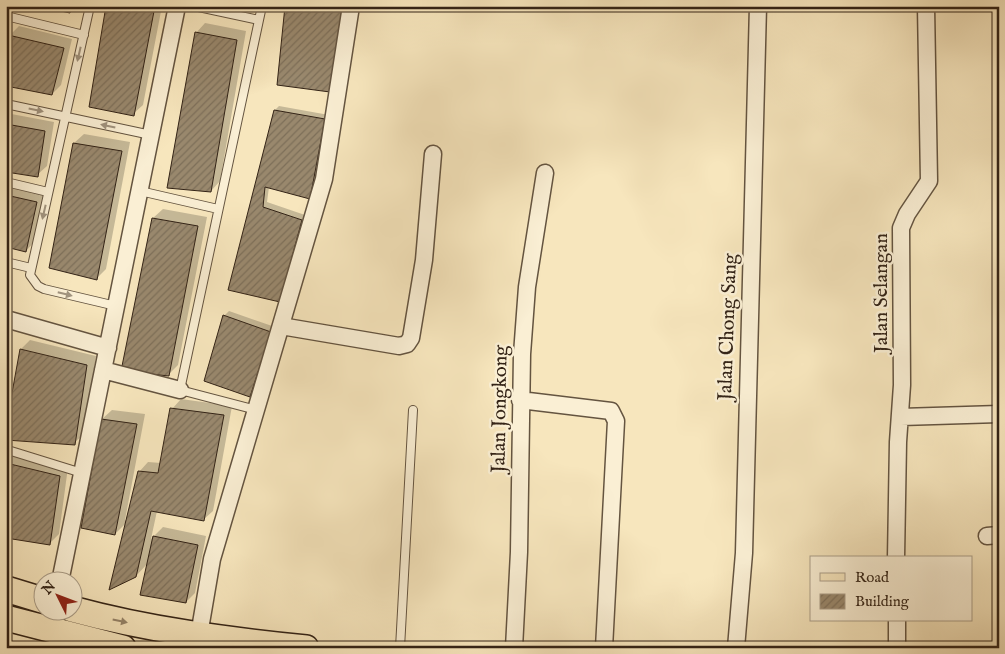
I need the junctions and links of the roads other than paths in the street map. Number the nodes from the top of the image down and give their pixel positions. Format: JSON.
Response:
{"nodes":[{"id":1,"x":90,"y":6,"type":"edge"},
{"id":2,"x":177,"y":6,"type":"edge"},
{"id":3,"x":194,"y":6,"type":"edge"},
{"id":4,"x":262,"y":6,"type":"edge"},
{"id":5,"x":351,"y":6,"type":"edge"},
{"id":6,"x":758,"y":6,"type":"edge"},
{"id":7,"x":926,"y":6,"type":"edge"},
{"id":8,"x":6,"y":16,"type":"edge"},
{"id":9,"x":259,"y":20,"type":"junction"},
{"id":10,"x":84,"y":35,"type":"junction"},
{"id":11,"x":6,"y":104,"type":"edge"},
{"id":12,"x":65,"y":116,"type":"junction"},
{"id":13,"x":151,"y":135,"type":"junction"},
{"id":14,"x":433,"y":154,"type":"dead end"},
{"id":15,"x":545,"y":174,"type":"dead end"},
{"id":16,"x":6,"y":182,"type":"edge"},
{"id":17,"x":48,"y":192,"type":"junction"},
{"id":18,"x":140,"y":192,"type":"junction"},
{"id":19,"x":218,"y":209,"type":"junction"},
{"id":20,"x":6,"y":262,"type":"edge"},
{"id":21,"x":31,"y":268,"type":"junction"},
{"id":22,"x":116,"y":306,"type":"junction"},
{"id":23,"x":7,"y":322,"type":"edge"},
{"id":24,"x":281,"y":326,"type":"junction"},
{"id":25,"x":108,"y":348,"type":"junction"},
{"id":26,"x":103,"y":370,"type":"junction"},
{"id":27,"x":180,"y":390,"type":"junction"},
{"id":28,"x":520,"y":400,"type":"junction"},
{"id":29,"x":256,"y":410,"type":"junction"},
{"id":30,"x":413,"y":410,"type":"dead end"},
{"id":31,"x":999,"y":414,"type":"edge"},
{"id":32,"x":900,"y":417,"type":"junction"},
{"id":33,"x":11,"y":451,"type":"dead end"},
{"id":34,"x":82,"y":473,"type":"junction"},
{"id":35,"x":896,"y":556,"type":"edge"},
{"id":36,"x":62,"y":572,"type":"edge"},
{"id":37,"x":6,"y":589,"type":"edge"},
{"id":38,"x":32,"y":597,"type":"edge"},
{"id":39,"x":82,"y":612,"type":"edge"},
{"id":40,"x":6,"y":618,"type":"edge"},
{"id":41,"x":897,"y":622,"type":"edge"},
{"id":42,"x":199,"y":635,"type":"junction"},
{"id":43,"x":123,"y":648,"type":"edge"},
{"id":44,"x":306,"y":648,"type":"edge"},
{"id":45,"x":400,"y":648,"type":"edge"},
{"id":46,"x":514,"y":648,"type":"edge"},
{"id":47,"x":604,"y":648,"type":"edge"},
{"id":48,"x":736,"y":648,"type":"edge"},
{"id":49,"x":897,"y":648,"type":"edge"}],
"edges":[{"from":1,"to":10,"type":"lane"},
{"from":2,"to":13,"type":"street"},
{"from":3,"to":9,"type":"lane"},
{"from":4,"to":9,"type":"lane"},
{"from":5,"to":24,"type":"street"},
{"from":6,"to":48,"type":"street","name":"Jalan Chong Sang"},
{"from":7,"to":32,"type":"street","name":"Jalan Selangan"},
{"from":8,"to":10,"type":"lane"},
{"from":9,"to":19,"type":"lane"},
{"from":10,"to":12,"type":"lane","one_way":true},
{"from":11,"to":12,"type":"lane","one_way":true},
{"from":13,"to":12,"type":"lane","one_way":true},
{"from":12,"to":17,"type":"lane"},
{"from":13,"to":18,"type":"street"},
{"from":14,"to":24,"type":"street"},
{"from":15,"to":28,"type":"street","name":"Jalan Jongkong"},
{"from":16,"to":17,"type":"lane"},
{"from":17,"to":21,"type":"lane","one_way":true},
{"from":18,"to":19,"type":"lane"},
{"from":18,"to":22,"type":"street"},
{"from":19,"to":27,"type":"lane"},
{"from":20,"to":21,"type":"lane"},
{"from":21,"to":22,"type":"lane","one_way":true},
{"from":22,"to":25,"type":"street"},
{"from":23,"to":25,"type":"street"},
{"from":24,"to":29,"type":"street"},
{"from":25,"to":26,"type":"street"},
{"from":26,"to":27,"type":"street"},
{"from":26,"to":34,"type":"street"},
{"from":27,"to":29,"type":"lane"},
{"from":28,"to":46,"type":"street","name":"Jalan Jongkong"},
{"from":28,"to":47,"type":"street"},
{"from":29,"to":42,"type":"street"},
{"from":30,"to":45,"type":"lane"},
{"from":31,"to":32,"type":"street"},
{"from":32,"to":35,"type":"street","name":"Jalan Selangan"},
{"from":33,"to":34,"type":"lane"},
{"from":34,"to":36,"type":"street"},
{"from":37,"to":38,"type":"main road"},
{"from":39,"to":42,"type":"main road","one_way":true},
{"from":40,"to":43,"type":"main road"},
{"from":41,"to":49,"type":"street"},
{"from":42,"to":44,"type":"main road"}]}
